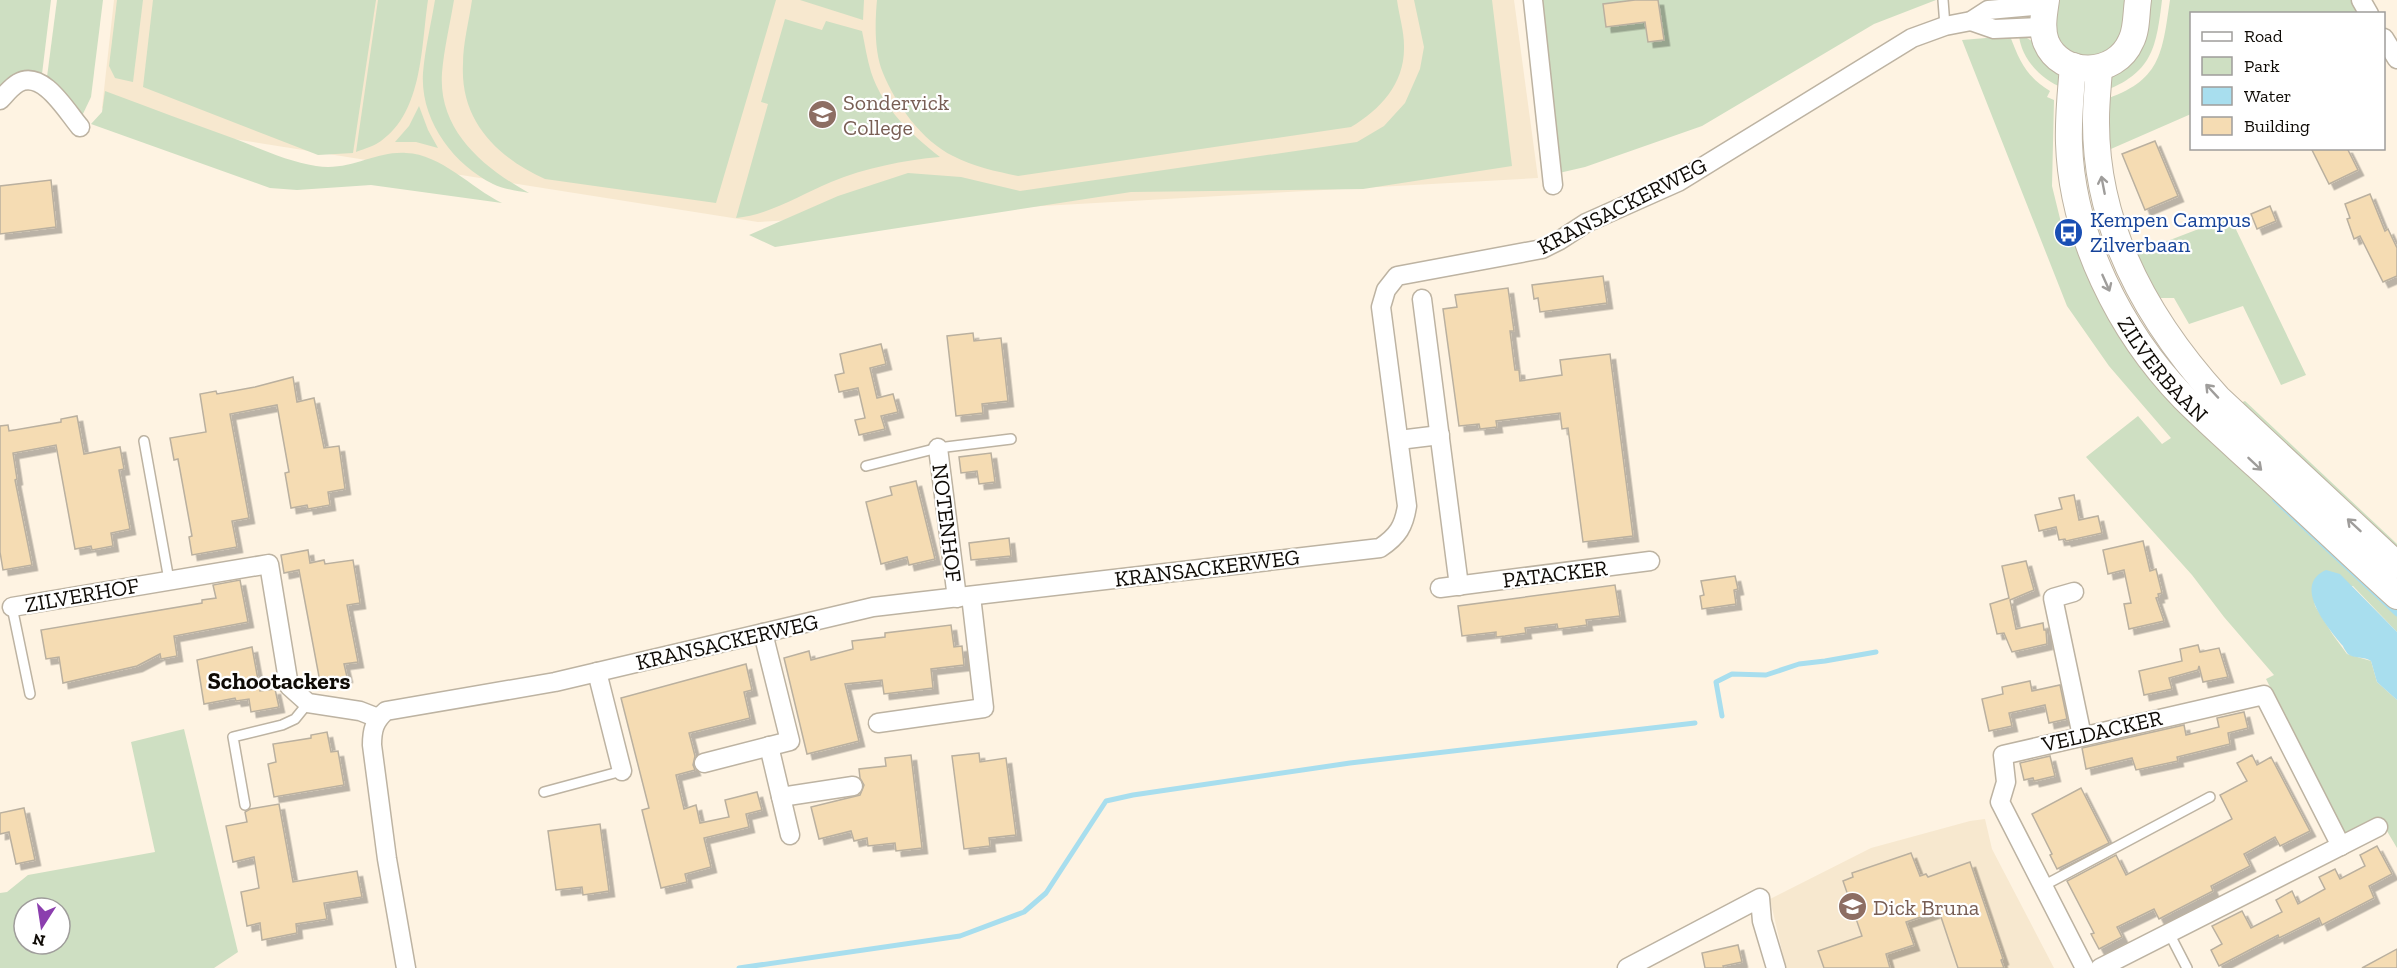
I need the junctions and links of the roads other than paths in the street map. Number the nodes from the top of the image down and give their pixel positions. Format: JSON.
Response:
{"nodes":[{"id":1,"x":1533,"y":0,"type":"edge"},
{"id":2,"x":1943,"y":0,"type":"edge"},
{"id":3,"x":2138,"y":0,"type":"edge"},
{"id":4,"x":2045,"y":10,"type":"edge"},
{"id":5,"x":1945,"y":26,"type":"junction"},
{"id":6,"x":2385,"y":40,"type":"edge"},
{"id":7,"x":2397,"y":59,"type":"edge"},
{"id":8,"x":2073,"y":66,"type":"junction"},
{"id":9,"x":2099,"y":69,"type":"junction"},
{"id":10,"x":0,"y":100,"type":"edge"},
{"id":11,"x":80,"y":127,"type":"dead end"},
{"id":12,"x":1553,"y":185,"type":"dead end"},
{"id":13,"x":1422,"y":299,"type":"dead end"},
{"id":14,"x":1440,"y":435,"type":"junction"},
{"id":15,"x":1011,"y":439,"type":"dead end"},
{"id":16,"x":1399,"y":440,"type":"junction"},
{"id":17,"x":144,"y":441,"type":"dead end"},
{"id":18,"x":938,"y":448,"type":"junction"},
{"id":19,"x":866,"y":466,"type":"dead end"},
{"id":20,"x":1650,"y":561,"type":"dead end"},
{"id":21,"x":2397,"y":565,"type":"edge"},
{"id":22,"x":169,"y":580,"type":"junction"},
{"id":23,"x":1459,"y":586,"type":"junction"},
{"id":24,"x":1440,"y":588,"type":"dead end"},
{"id":25,"x":2074,"y":592,"type":"dead end"},
{"id":26,"x":2397,"y":596,"type":"edge"},
{"id":27,"x":964,"y":597,"type":"junction"},
{"id":28,"x":12,"y":607,"type":"joint"},
{"id":29,"x":763,"y":633,"type":"junction"},
{"id":30,"x":597,"y":672,"type":"junction"},
{"id":31,"x":30,"y":694,"type":"dead end"},
{"id":32,"x":308,"y":703,"type":"junction"},
{"id":33,"x":378,"y":718,"type":"junction"},
{"id":34,"x":878,"y":723,"type":"dead end"},
{"id":35,"x":2082,"y":736,"type":"junction"},
{"id":36,"x":769,"y":746,"type":"junction"},
{"id":37,"x":704,"y":763,"type":"dead end"},
{"id":38,"x":622,"y":771,"type":"joint"},
{"id":39,"x":853,"y":786,"type":"dead end"},
{"id":40,"x":544,"y":792,"type":"dead end"},
{"id":41,"x":781,"y":796,"type":"junction"},
{"id":42,"x":2210,"y":797,"type":"dead end"},
{"id":43,"x":245,"y":805,"type":"dead end"},
{"id":44,"x":2378,"y":827,"type":"dead end"},
{"id":45,"x":790,"y":835,"type":"dead end"},
{"id":46,"x":2341,"y":846,"type":"junction"},
{"id":47,"x":2043,"y":886,"type":"junction"},
{"id":48,"x":2169,"y":933,"type":"junction"},
{"id":49,"x":406,"y":968,"type":"edge"},
{"id":50,"x":1627,"y":968,"type":"edge"},
{"id":51,"x":1776,"y":968,"type":"edge"},
{"id":52,"x":2085,"y":968,"type":"edge"},
{"id":53,"x":2100,"y":968,"type":"edge"},
{"id":54,"x":2187,"y":968,"type":"edge"}],
"edges":[{"from":1,"to":12,"type":"street"},
{"from":2,"to":5,"type":"lane"},
{"from":3,"to":9,"type":"main road"},
{"from":4,"to":5,"type":"street","name":"KRANSACKERWEG"},
{"from":4,"to":8,"type":"main road"},
{"from":5,"to":16,"type":"street","name":"KRANSACKERWEG"},
{"from":6,"to":7,"type":"street"},
{"from":8,"to":9,"type":"main road"},
{"from":8,"to":26,"type":"main road","name":"ZILVERBAAN","one_way":true},
{"from":21,"to":9,"type":"main road","name":"ZILVERBAAN","one_way":true},
{"from":10,"to":11,"type":"street"},
{"from":13,"to":14,"type":"street"},
{"from":14,"to":16,"type":"street"},
{"from":14,"to":23,"type":"street"},
{"from":15,"to":18,"type":"lane","name":"NOTENHOF"},
{"from":16,"to":27,"type":"street","name":"KRANSACKERWEG"},
{"from":17,"to":22,"type":"lane","name":"ZILVERHOF"},
{"from":18,"to":19,"type":"lane","name":"NOTENHOF"},
{"from":18,"to":27,"type":"street","name":"NOTENHOF"},
{"from":20,"to":23,"type":"street","name":"PATACKER"},
{"from":22,"to":28,"type":"street","name":"ZILVERHOF"},
{"from":22,"to":32,"type":"street","name":"ZILVERHOF"},
{"from":23,"to":24,"type":"street","name":"PATACKER"},
{"from":25,"to":35,"type":"street"},
{"from":27,"to":29,"type":"street","name":"KRANSACKERWEG"},
{"from":27,"to":34,"type":"street","name":"NOTENHOF"},
{"from":28,"to":31,"type":"lane","name":"ZILVERHOF"},
{"from":29,"to":30,"type":"street","name":"KRANSACKERWEG"},
{"from":29,"to":36,"type":"street"},
{"from":30,"to":33,"type":"street","name":"KRANSACKERWEG"},
{"from":30,"to":38,"type":"street"},
{"from":32,"to":33,"type":"street"},
{"from":32,"to":43,"type":"lane"},
{"from":33,"to":49,"type":"street"},
{"from":35,"to":46,"type":"street","name":"VELDACKER"},
{"from":35,"to":47,"type":"street","name":"VELDACKER"},
{"from":36,"to":37,"type":"street"},
{"from":36,"to":41,"type":"street"},
{"from":38,"to":40,"type":"lane"},
{"from":39,"to":41,"type":"street"},
{"from":41,"to":45,"type":"street"},
{"from":42,"to":47,"type":"lane"},
{"from":44,"to":46,"type":"street"},
{"from":46,"to":48,"type":"street"},
{"from":47,"to":52,"type":"street","name":"VELDACKER"},
{"from":48,"to":53,"type":"street"},
{"from":48,"to":54,"type":"lane"},
{"from":50,"to":51,"type":"street"}]}
